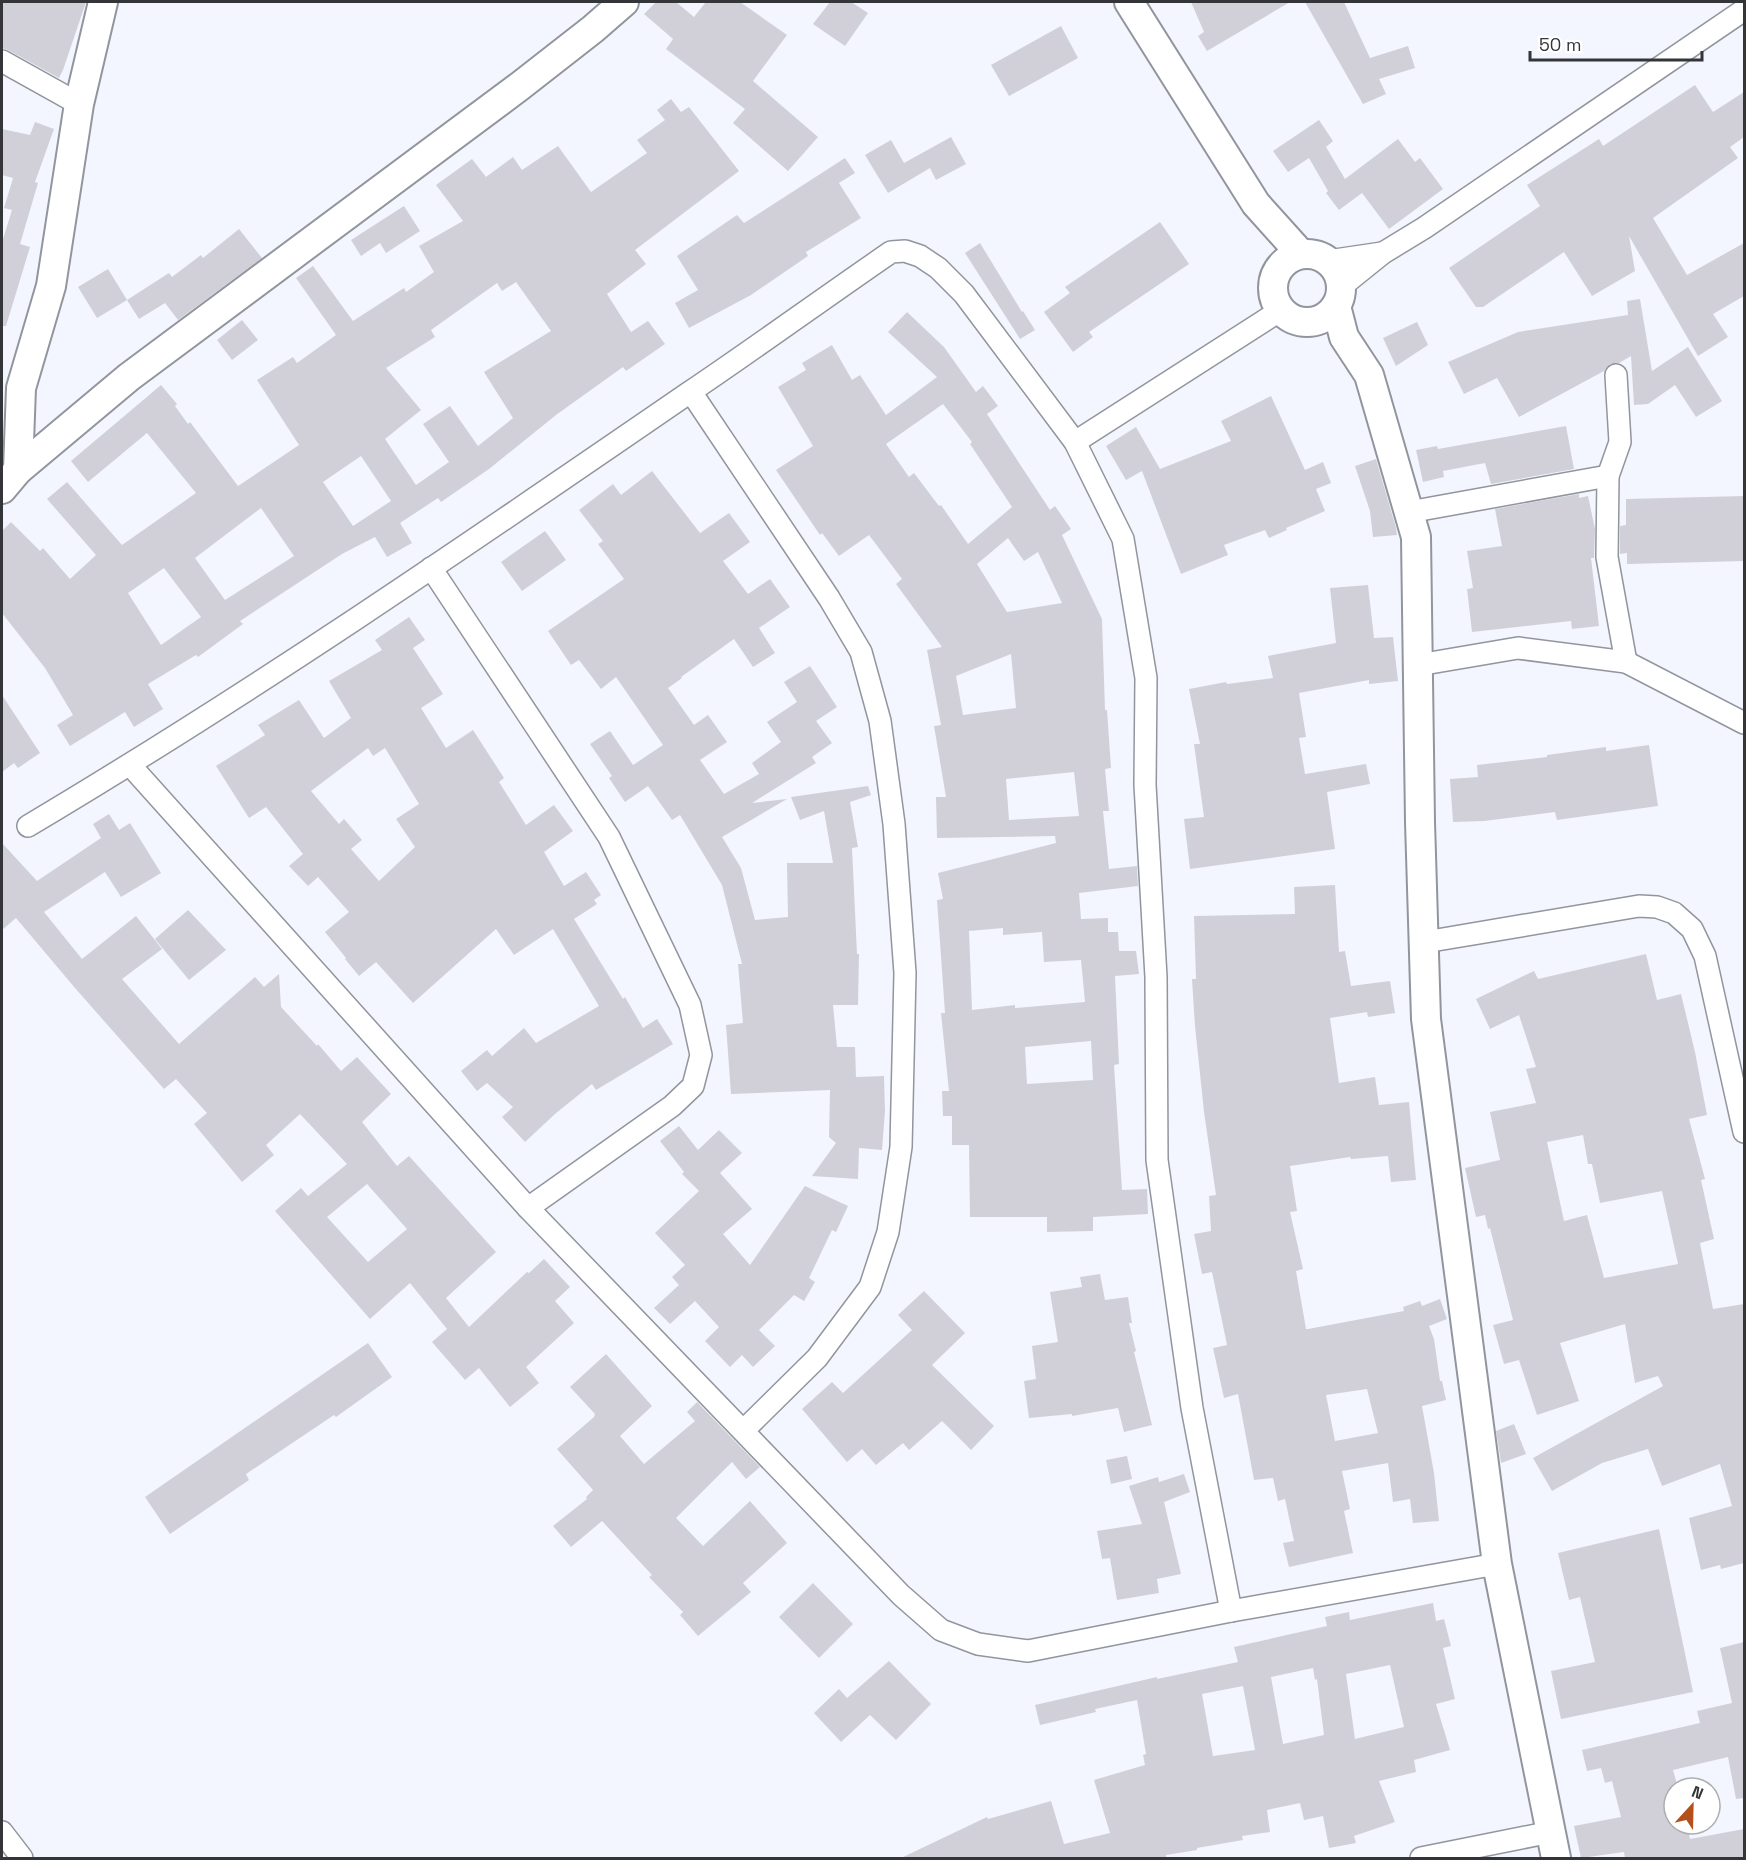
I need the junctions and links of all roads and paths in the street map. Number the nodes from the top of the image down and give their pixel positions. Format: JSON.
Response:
{"nodes":[{"id":1,"x":103,"y":2,"type":"edge"},
{"id":2,"x":624,"y":2,"type":"edge"},
{"id":3,"x":1129,"y":2,"type":"edge"},
{"id":4,"x":1744,"y":10,"type":"edge"},
{"id":5,"x":2,"y":61,"type":"edge"},
{"id":6,"x":79,"y":104,"type":"junction"},
{"id":7,"x":1256,"y":204,"type":"junction"},
{"id":8,"x":1383,"y":253,"type":"junction"},
{"id":9,"x":1301,"y":254,"type":"junction"},
{"id":10,"x":1328,"y":261,"type":"junction"},
{"id":11,"x":1275,"y":277,"type":"junction"},
{"id":12,"x":1331,"y":305,"type":"junction"},
{"id":13,"x":1281,"y":310,"type":"junction"},
{"id":14,"x":1616,"y":375,"type":"dead end"},
{"id":15,"x":11,"y":386,"type":"edge"},
{"id":16,"x":691,"y":392,"type":"junction"},
{"id":17,"x":1075,"y":442,"type":"junction"},
{"id":18,"x":1608,"y":476,"type":"junction"},
{"id":19,"x":10,"y":479,"type":"edge"},
{"id":20,"x":1409,"y":512,"type":"junction"},
{"id":21,"x":431,"y":568,"type":"junction"},
{"id":22,"x":1626,"y":662,"type":"junction"},
{"id":23,"x":1418,"y":665,"type":"junction"},
{"id":24,"x":1744,"y":723,"type":"edge"},
{"id":25,"x":130,"y":765,"type":"junction"},
{"id":26,"x":28,"y":826,"type":"dead end"},
{"id":27,"x":1425,"y":942,"type":"junction"},
{"id":28,"x":1744,"y":1132,"type":"edge"},
{"id":29,"x":528,"y":1208,"type":"junction"},
{"id":30,"x":744,"y":1430,"type":"junction"},
{"id":31,"x":1497,"y":1564,"type":"junction"},
{"id":32,"x":1231,"y":1611,"type":"junction"},
{"id":33,"x":2,"y":1832,"type":"edge"},
{"id":34,"x":1554,"y":1845,"type":"edge"},
{"id":35,"x":22,"y":1858,"type":"edge"},
{"id":36,"x":1421,"y":1858,"type":"edge"}],
"edges":[{"from":1,"to":6,"type":"street"},
{"from":2,"to":19,"type":"street"},
{"from":3,"to":7,"type":"street"},
{"from":4,"to":8,"type":"street"},
{"from":5,"to":6,"type":"street"},
{"from":6,"to":15,"type":"street"},
{"from":7,"to":9,"type":"street"},
{"from":7,"to":11,"type":"street"},
{"from":8,"to":10,"type":"street"},
{"from":8,"to":12,"type":"street"},
{"from":9,"to":10,"type":"street"},
{"from":9,"to":11,"type":"street"},
{"from":10,"to":12,"type":"street"},
{"from":11,"to":13,"type":"street"},
{"from":12,"to":13,"type":"street"},
{"from":12,"to":20,"type":"street"},
{"from":13,"to":17,"type":"street"},
{"from":14,"to":18,"type":"street"},
{"from":15,"to":19,"type":"street"},
{"from":16,"to":17,"type":"street"},
{"from":16,"to":21,"type":"street"},
{"from":16,"to":30,"type":"street"},
{"from":17,"to":32,"type":"street"},
{"from":18,"to":20,"type":"street"},
{"from":18,"to":22,"type":"street"},
{"from":20,"to":23,"type":"street"},
{"from":21,"to":25,"type":"street"},
{"from":21,"to":29,"type":"street"},
{"from":22,"to":23,"type":"street"},
{"from":22,"to":24,"type":"street"},
{"from":23,"to":27,"type":"street"},
{"from":25,"to":26,"type":"street"},
{"from":25,"to":29,"type":"street"},
{"from":27,"to":28,"type":"street"},
{"from":27,"to":31,"type":"street"},
{"from":29,"to":30,"type":"street"},
{"from":30,"to":32,"type":"street"},
{"from":31,"to":32,"type":"street"},
{"from":31,"to":34,"type":"street"},
{"from":33,"to":35,"type":"street"},
{"from":34,"to":36,"type":"street"}]}
